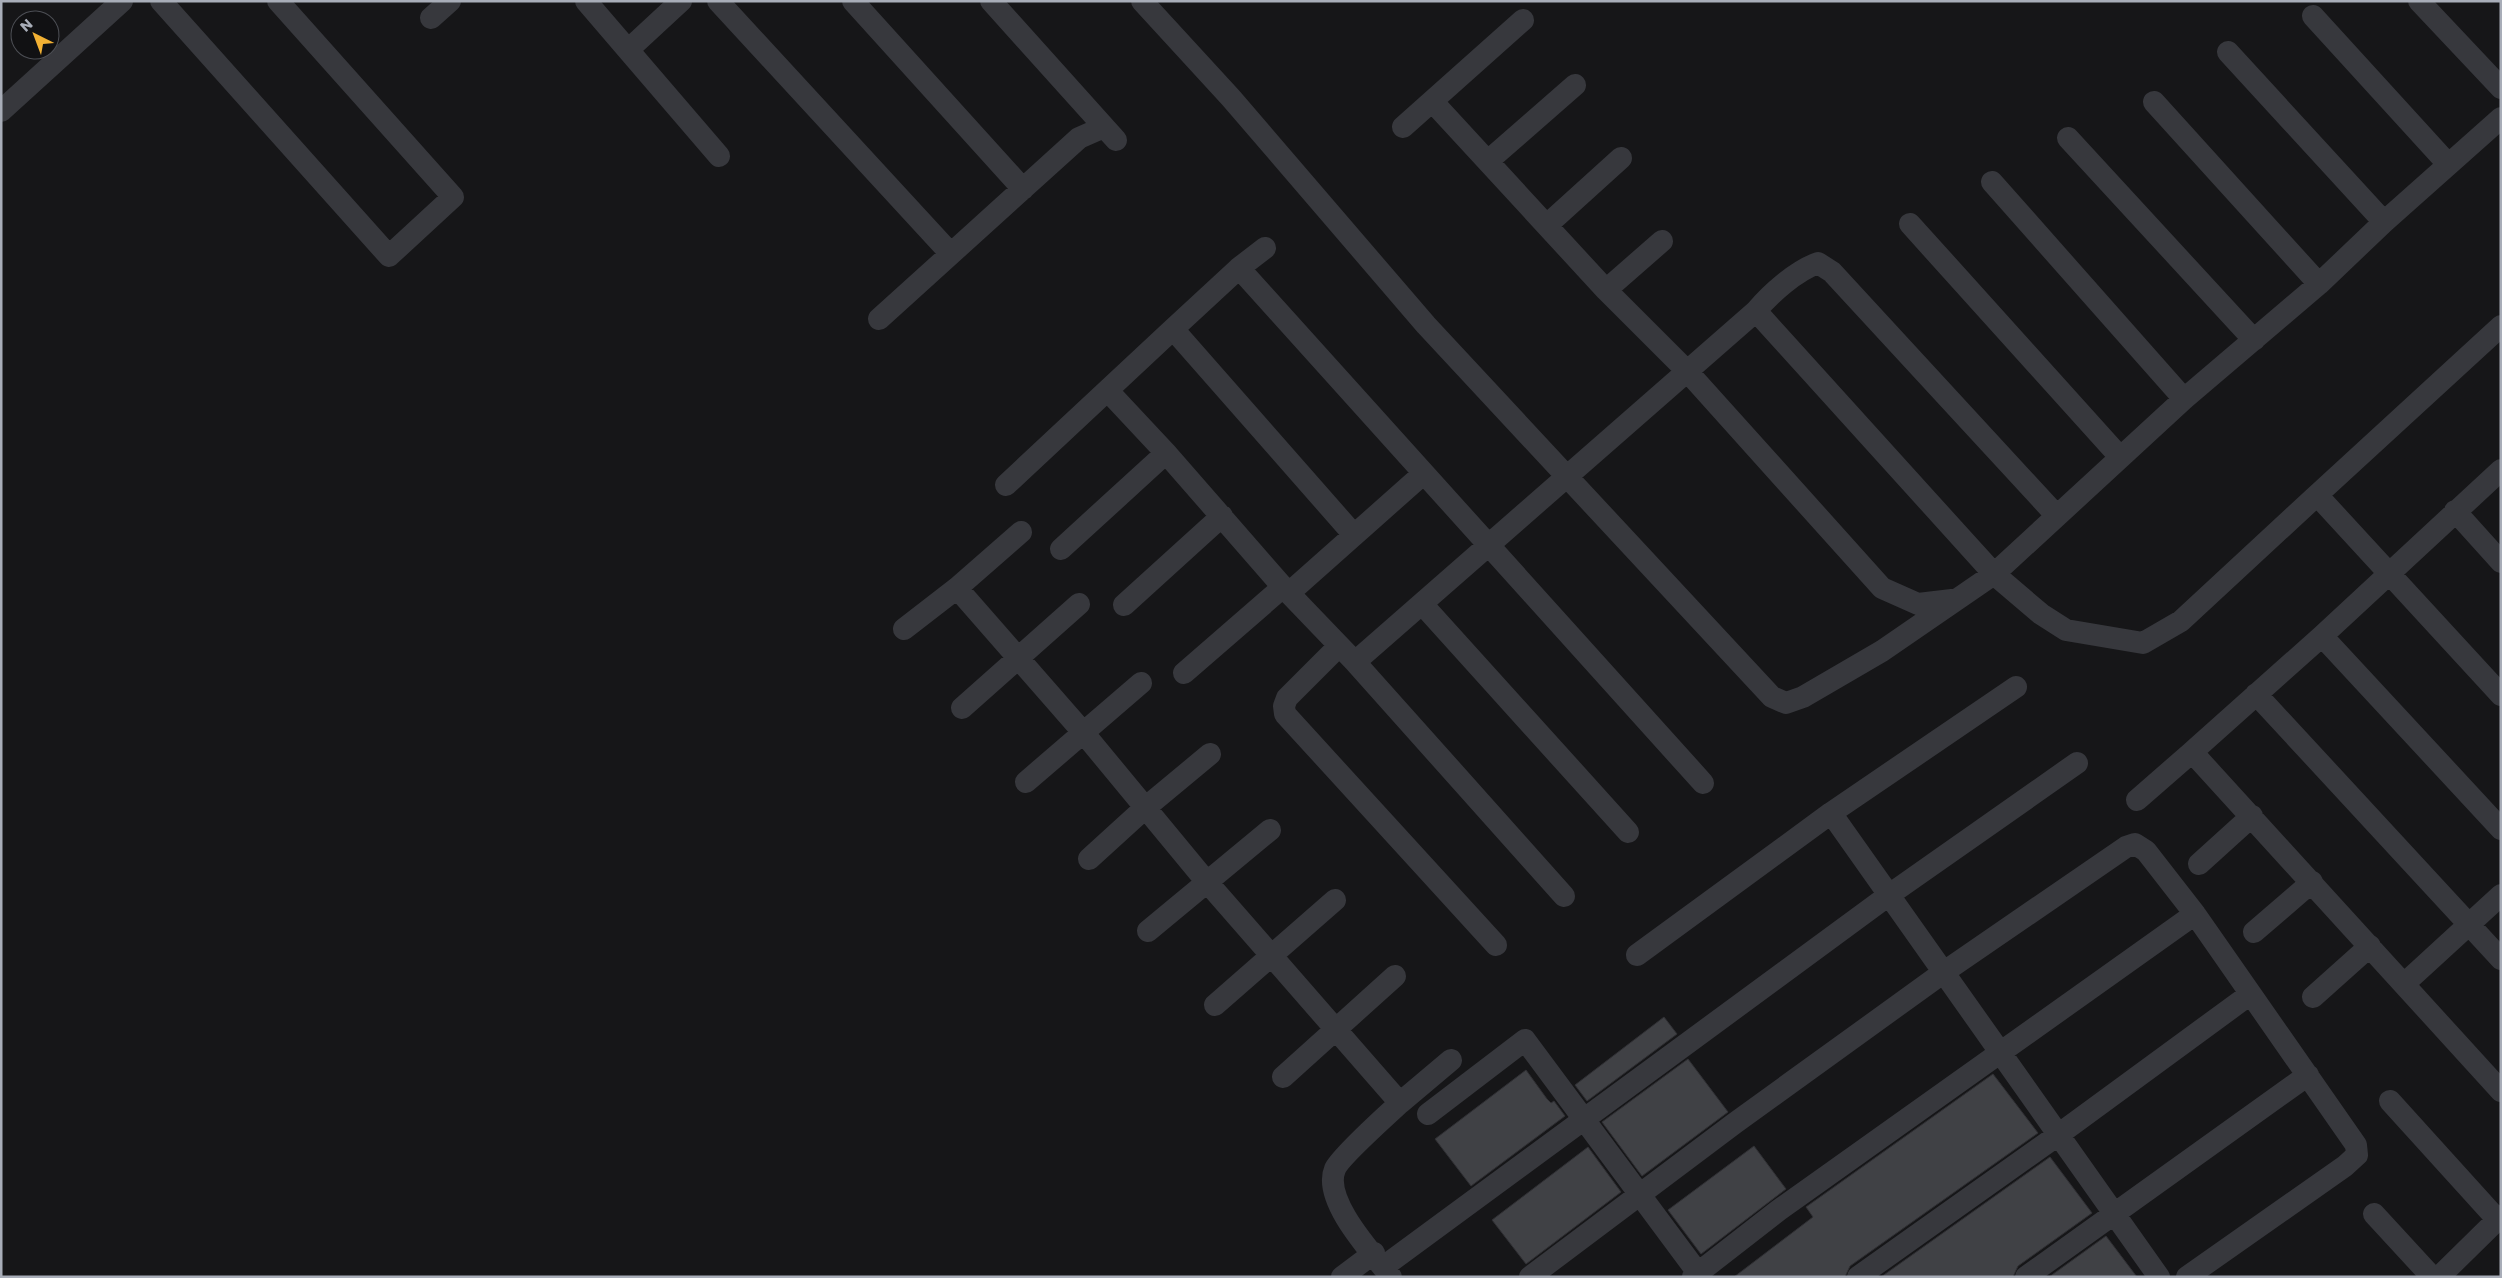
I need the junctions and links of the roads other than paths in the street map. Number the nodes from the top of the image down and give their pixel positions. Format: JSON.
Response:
{"nodes":[{"id":1,"x":122,"y":1,"type":"edge"},
{"id":2,"x":160,"y":1,"type":"edge"},
{"id":3,"x":278,"y":1,"type":"edge"},
{"id":4,"x":450,"y":1,"type":"edge"},
{"id":5,"x":586,"y":1,"type":"edge"},
{"id":6,"x":680,"y":1,"type":"edge"},
{"id":7,"x":718,"y":1,"type":"edge"},
{"id":8,"x":853,"y":1,"type":"edge"},
{"id":9,"x":991,"y":1,"type":"edge"},
{"id":10,"x":1142,"y":1,"type":"edge"},
{"id":11,"x":2419,"y":1,"type":"edge"},
{"id":12,"x":2313,"y":16,"type":"dead end"},
{"id":13,"x":431,"y":18,"type":"dead end"},
{"id":14,"x":1523,"y":20,"type":"dead end"},
{"id":15,"x":628,"y":50,"type":"junction"},
{"id":16,"x":2228,"y":52,"type":"dead end"},
{"id":17,"x":1575,"y":86,"type":"dead end"},
{"id":18,"x":2501,"y":88,"type":"edge"},
{"id":19,"x":1432,"y":101,"type":"junction"},
{"id":20,"x":2154,"y":102,"type":"dead end"},
{"id":21,"x":1,"y":111,"type":"edge"},
{"id":22,"x":2501,"y":118,"type":"edge"},
{"id":23,"x":1403,"y":127,"type":"dead end"},
{"id":24,"x":2068,"y":138,"type":"dead end"},
{"id":25,"x":719,"y":156,"type":"dead end"},
{"id":26,"x":1621,"y":158,"type":"dead end"},
{"id":27,"x":1488,"y":161,"type":"junction"},
{"id":28,"x":2448,"y":164,"type":"junction"},
{"id":29,"x":1992,"y":182,"type":"dead end"},
{"id":30,"x":1023,"y":189,"type":"junction"},
{"id":31,"x":2384,"y":222,"type":"junction"},
{"id":32,"x":1910,"y":224,"type":"dead end"},
{"id":33,"x":1547,"y":225,"type":"junction"},
{"id":34,"x":1662,"y":241,"type":"dead end"},
{"id":35,"x":1265,"y":248,"type":"dead end"},
{"id":36,"x":952,"y":254,"type":"junction"},
{"id":37,"x":1239,"y":268,"type":"junction"},
{"id":38,"x":2319,"y":284,"type":"junction"},
{"id":39,"x":1606,"y":290,"type":"junction"},
{"id":40,"x":1756,"y":311,"type":"junction"},
{"id":41,"x":879,"y":319,"type":"dead end"},
{"id":42,"x":2501,"y":326,"type":"edge"},
{"id":43,"x":1173,"y":329,"type":"junction"},
{"id":44,"x":2254,"y":340,"type":"junction"},
{"id":45,"x":1687,"y":371,"type":"junction"},
{"id":46,"x":1108,"y":391,"type":"junction"},
{"id":47,"x":2184,"y":399,"type":"junction"},
{"id":48,"x":1166,"y":453,"type":"junction"},
{"id":49,"x":2120,"y":458,"type":"junction"},
{"id":50,"x":2501,"y":470,"type":"edge"},
{"id":51,"x":1423,"y":474,"type":"junction"},
{"id":52,"x":1566,"y":476,"type":"junction"},
{"id":53,"x":1006,"y":485,"type":"dead end"},
{"id":54,"x":2317,"y":495,"type":"junction"},
{"id":55,"x":2456,"y":511,"type":"junction"},
{"id":56,"x":2056,"y":515,"type":"junction"},
{"id":57,"x":1222,"y":516,"type":"junction"},
{"id":58,"x":1021,"y":532,"type":"dead end"},
{"id":59,"x":1354,"y":535,"type":"junction"},
{"id":60,"x":1489,"y":547,"type":"junction"},
{"id":61,"x":1060,"y":549,"type":"dead end"},
{"id":62,"x":2501,"y":562,"type":"edge"},
{"id":63,"x":2390,"y":573,"type":"junction"},
{"id":64,"x":1994,"y":574,"type":"junction"},
{"id":65,"x":957,"y":588,"type":"junction"},
{"id":66,"x":1286,"y":590,"type":"junction"},
{"id":67,"x":1955,"y":600,"type":"junction"},
{"id":68,"x":1079,"y":604,"type":"dead end"},
{"id":69,"x":1124,"y":605,"type":"dead end"},
{"id":70,"x":1422,"y":605,"type":"junction"},
{"id":71,"x":904,"y":629,"type":"dead end"},
{"id":72,"x":2322,"y":636,"type":"junction"},
{"id":73,"x":1339,"y":646,"type":"junction"},
{"id":74,"x":1019,"y":658,"type":"junction"},
{"id":75,"x":1355,"y":662,"type":"junction"},
{"id":76,"x":1184,"y":673,"type":"dead end"},
{"id":77,"x":1141,"y":682,"type":"dead end"},
{"id":78,"x":2016,"y":687,"type":"dead end"},
{"id":79,"x":2256,"y":694,"type":"junction"},
{"id":80,"x":2501,"y":695,"type":"edge"},
{"id":81,"x":962,"y":708,"type":"dead end"},
{"id":82,"x":1082,"y":731,"type":"junction"},
{"id":83,"x":2192,"y":752,"type":"junction"},
{"id":84,"x":1210,"y":754,"type":"dead end"},
{"id":85,"x":2077,"y":763,"type":"dead end"},
{"id":86,"x":1026,"y":782,"type":"dead end"},
{"id":87,"x":1703,"y":783,"type":"dead end"},
{"id":88,"x":2137,"y":800,"type":"dead end"},
{"id":89,"x":1145,"y":808,"type":"junction"},
{"id":90,"x":1831,"y":813,"type":"junction"},
{"id":91,"x":2252,"y":816,"type":"junction"},
{"id":92,"x":1270,"y":830,"type":"dead end"},
{"id":93,"x":2501,"y":830,"type":"edge"},
{"id":94,"x":1628,"y":832,"type":"dead end"},
{"id":95,"x":1089,"y":859,"type":"dead end"},
{"id":96,"x":2199,"y":864,"type":"dead end"},
{"id":97,"x":1208,"y":882,"type":"junction"},
{"id":98,"x":2312,"y":882,"type":"junction"},
{"id":99,"x":1889,"y":895,"type":"junction"},
{"id":100,"x":2501,"y":895,"type":"edge"},
{"id":101,"x":1564,"y":896,"type":"dead end"},
{"id":102,"x":1335,"y":900,"type":"dead end"},
{"id":103,"x":2195,"y":914,"type":"junction"},
{"id":104,"x":2470,"y":923,"type":"junction"},
{"id":105,"x":1148,"y":931,"type":"dead end"},
{"id":106,"x":2254,"y":932,"type":"dead end"},
{"id":107,"x":1496,"y":945,"type":"dead end"},
{"id":108,"x":2370,"y":946,"type":"junction"},
{"id":109,"x":1637,"y":955,"type":"dead end"},
{"id":110,"x":1272,"y":956,"type":"junction"},
{"id":111,"x":2501,"y":959,"type":"edge"},
{"id":112,"x":1944,"y":972,"type":"junction"},
{"id":113,"x":1395,"y":976,"type":"dead end"},
{"id":114,"x":2404,"y":984,"type":"junction"},
{"id":115,"x":2250,"y":995,"type":"junction"},
{"id":116,"x":2313,"y":997,"type":"dead end"},
{"id":117,"x":1215,"y":1005,"type":"dead end"},
{"id":118,"x":1336,"y":1030,"type":"junction"},
{"id":119,"x":2001,"y":1053,"type":"junction"},
{"id":120,"x":1451,"y":1060,"type":"dead end"},
{"id":121,"x":2308,"y":1075,"type":"junction"},
{"id":122,"x":1283,"y":1077,"type":"dead end"},
{"id":123,"x":2501,"y":1091,"type":"edge"},
{"id":124,"x":2390,"y":1101,"type":"dead end"},
{"id":125,"x":1400,"y":1103,"type":"junction"},
{"id":126,"x":1428,"y":1114,"type":"dead end"},
{"id":127,"x":1584,"y":1119,"type":"junction"},
{"id":128,"x":2058,"y":1135,"type":"junction"},
{"id":129,"x":1641,"y":1196,"type":"junction"},
{"id":130,"x":2114,"y":1214,"type":"junction"},
{"id":131,"x":2374,"y":1214,"type":"dead end"},
{"id":132,"x":2499,"y":1218,"type":"edge"},
{"id":133,"x":1382,"y":1266,"type":"edge"},
{"id":134,"x":1697,"y":1276,"type":"edge"},
{"id":135,"x":1342,"y":1277,"type":"edge"},
{"id":136,"x":1530,"y":1277,"type":"edge"},
{"id":137,"x":1858,"y":1277,"type":"edge"},
{"id":138,"x":2026,"y":1277,"type":"edge"},
{"id":139,"x":2159,"y":1277,"type":"edge"},
{"id":140,"x":2187,"y":1277,"type":"edge"},
{"id":141,"x":2432,"y":1277,"type":"edge"},
{"id":142,"x":2439,"y":1277,"type":"edge"}],
"edges":[{"from":1,"to":21,"type":"street"},
{"from":2,"to":3,"type":"street"},
{"from":4,"to":13,"type":"street"},
{"from":5,"to":15,"type":"street"},
{"from":6,"to":15,"type":"street"},
{"from":7,"to":36,"type":"street"},
{"from":8,"to":30,"type":"street"},
{"from":9,"to":30,"type":"street"},
{"from":10,"to":52,"type":"street"},
{"from":11,"to":18,"type":"street"},
{"from":12,"to":28,"type":"street"},
{"from":14,"to":19,"type":"street"},
{"from":15,"to":25,"type":"street"},
{"from":16,"to":31,"type":"street"},
{"from":17,"to":27,"type":"street"},
{"from":19,"to":23,"type":"street"},
{"from":19,"to":27,"type":"street"},
{"from":20,"to":38,"type":"street"},
{"from":22,"to":28,"type":"street"},
{"from":24,"to":44,"type":"street"},
{"from":26,"to":33,"type":"street"},
{"from":27,"to":33,"type":"street"},
{"from":28,"to":31,"type":"street"},
{"from":29,"to":47,"type":"street"},
{"from":30,"to":36,"type":"street"},
{"from":31,"to":38,"type":"street"},
{"from":32,"to":49,"type":"street"},
{"from":33,"to":39,"type":"street"},
{"from":34,"to":39,"type":"street"},
{"from":35,"to":37,"type":"street"},
{"from":36,"to":41,"type":"street"},
{"from":37,"to":43,"type":"street"},
{"from":37,"to":51,"type":"street"},
{"from":38,"to":44,"type":"street"},
{"from":39,"to":45,"type":"street"},
{"from":40,"to":45,"type":"street"},
{"from":40,"to":56,"type":"street"},
{"from":40,"to":64,"type":"street"},
{"from":42,"to":54,"type":"street"},
{"from":43,"to":46,"type":"street"},
{"from":43,"to":59,"type":"street"},
{"from":44,"to":47,"type":"street"},
{"from":45,"to":52,"type":"street"},
{"from":45,"to":67,"type":"street"},
{"from":46,"to":48,"type":"street"},
{"from":46,"to":53,"type":"street"},
{"from":47,"to":49,"type":"street"},
{"from":48,"to":57,"type":"street"},
{"from":48,"to":61,"type":"street"},
{"from":49,"to":56,"type":"street"},
{"from":50,"to":55,"type":"street"},
{"from":51,"to":59,"type":"street"},
{"from":51,"to":60,"type":"street"},
{"from":52,"to":60,"type":"street"},
{"from":52,"to":67,"type":"street"},
{"from":54,"to":63,"type":"street"},
{"from":54,"to":64,"type":"street"},
{"from":55,"to":62,"type":"street"},
{"from":55,"to":63,"type":"street"},
{"from":56,"to":64,"type":"street"},
{"from":57,"to":66,"type":"street"},
{"from":57,"to":69,"type":"street"},
{"from":58,"to":65,"type":"street"},
{"from":59,"to":66,"type":"street"},
{"from":60,"to":70,"type":"street"},
{"from":60,"to":87,"type":"street"},
{"from":63,"to":72,"type":"street"},
{"from":63,"to":80,"type":"street"},
{"from":64,"to":67,"type":"street"},
{"from":65,"to":71,"type":"street"},
{"from":65,"to":74,"type":"street"},
{"from":66,"to":73,"type":"street"},
{"from":66,"to":76,"type":"street"},
{"from":68,"to":74,"type":"street"},
{"from":70,"to":75,"type":"street"},
{"from":70,"to":94,"type":"street"},
{"from":72,"to":79,"type":"street"},
{"from":72,"to":93,"type":"street"},
{"from":73,"to":75,"type":"street"},
{"from":73,"to":107,"type":"street"},
{"from":74,"to":81,"type":"street"},
{"from":74,"to":82,"type":"street"},
{"from":75,"to":101,"type":"street"},
{"from":77,"to":82,"type":"street"},
{"from":78,"to":90,"type":"street"},
{"from":79,"to":83,"type":"street"},
{"from":79,"to":104,"type":"street"},
{"from":82,"to":86,"type":"street"},
{"from":82,"to":89,"type":"street"},
{"from":83,"to":88,"type":"street"},
{"from":83,"to":91,"type":"street"},
{"from":84,"to":89,"type":"street"},
{"from":85,"to":99,"type":"street"},
{"from":89,"to":95,"type":"street"},
{"from":89,"to":97,"type":"street"},
{"from":90,"to":99,"type":"street"},
{"from":90,"to":109,"type":"street"},
{"from":91,"to":96,"type":"street"},
{"from":91,"to":98,"type":"street"},
{"from":92,"to":97,"type":"street"},
{"from":97,"to":105,"type":"street"},
{"from":97,"to":110,"type":"street"},
{"from":98,"to":106,"type":"street"},
{"from":98,"to":108,"type":"street"},
{"from":99,"to":112,"type":"street"},
{"from":99,"to":127,"type":"street"},
{"from":100,"to":104,"type":"street"},
{"from":102,"to":110,"type":"street"},
{"from":103,"to":112,"type":"street"},
{"from":103,"to":115,"type":"street"},
{"from":103,"to":119,"type":"street"},
{"from":104,"to":111,"type":"street"},
{"from":104,"to":114,"type":"street"},
{"from":108,"to":114,"type":"street"},
{"from":108,"to":116,"type":"street"},
{"from":110,"to":117,"type":"street"},
{"from":110,"to":118,"type":"street"},
{"from":112,"to":119,"type":"street"},
{"from":112,"to":129,"type":"street"},
{"from":113,"to":118,"type":"street"},
{"from":114,"to":123,"type":"street"},
{"from":115,"to":121,"type":"street"},
{"from":115,"to":128,"type":"street"},
{"from":118,"to":122,"type":"street"},
{"from":118,"to":125,"type":"street"},
{"from":119,"to":128,"type":"street"},
{"from":119,"to":134,"type":"street"},
{"from":120,"to":125,"type":"street"},
{"from":121,"to":130,"type":"street"},
{"from":121,"to":140,"type":"street"},
{"from":124,"to":132,"type":"street"},
{"from":125,"to":133,"type":"street"},
{"from":126,"to":127,"type":"street"},
{"from":127,"to":129,"type":"street"},
{"from":127,"to":133,"type":"street"},
{"from":128,"to":130,"type":"street"},
{"from":128,"to":137,"type":"street"},
{"from":129,"to":134,"type":"street"},
{"from":129,"to":136,"type":"street"},
{"from":130,"to":138,"type":"street"},
{"from":130,"to":139,"type":"street"},
{"from":131,"to":141,"type":"street"},
{"from":132,"to":142,"type":"street"},
{"from":133,"to":135,"type":"street"}]}
